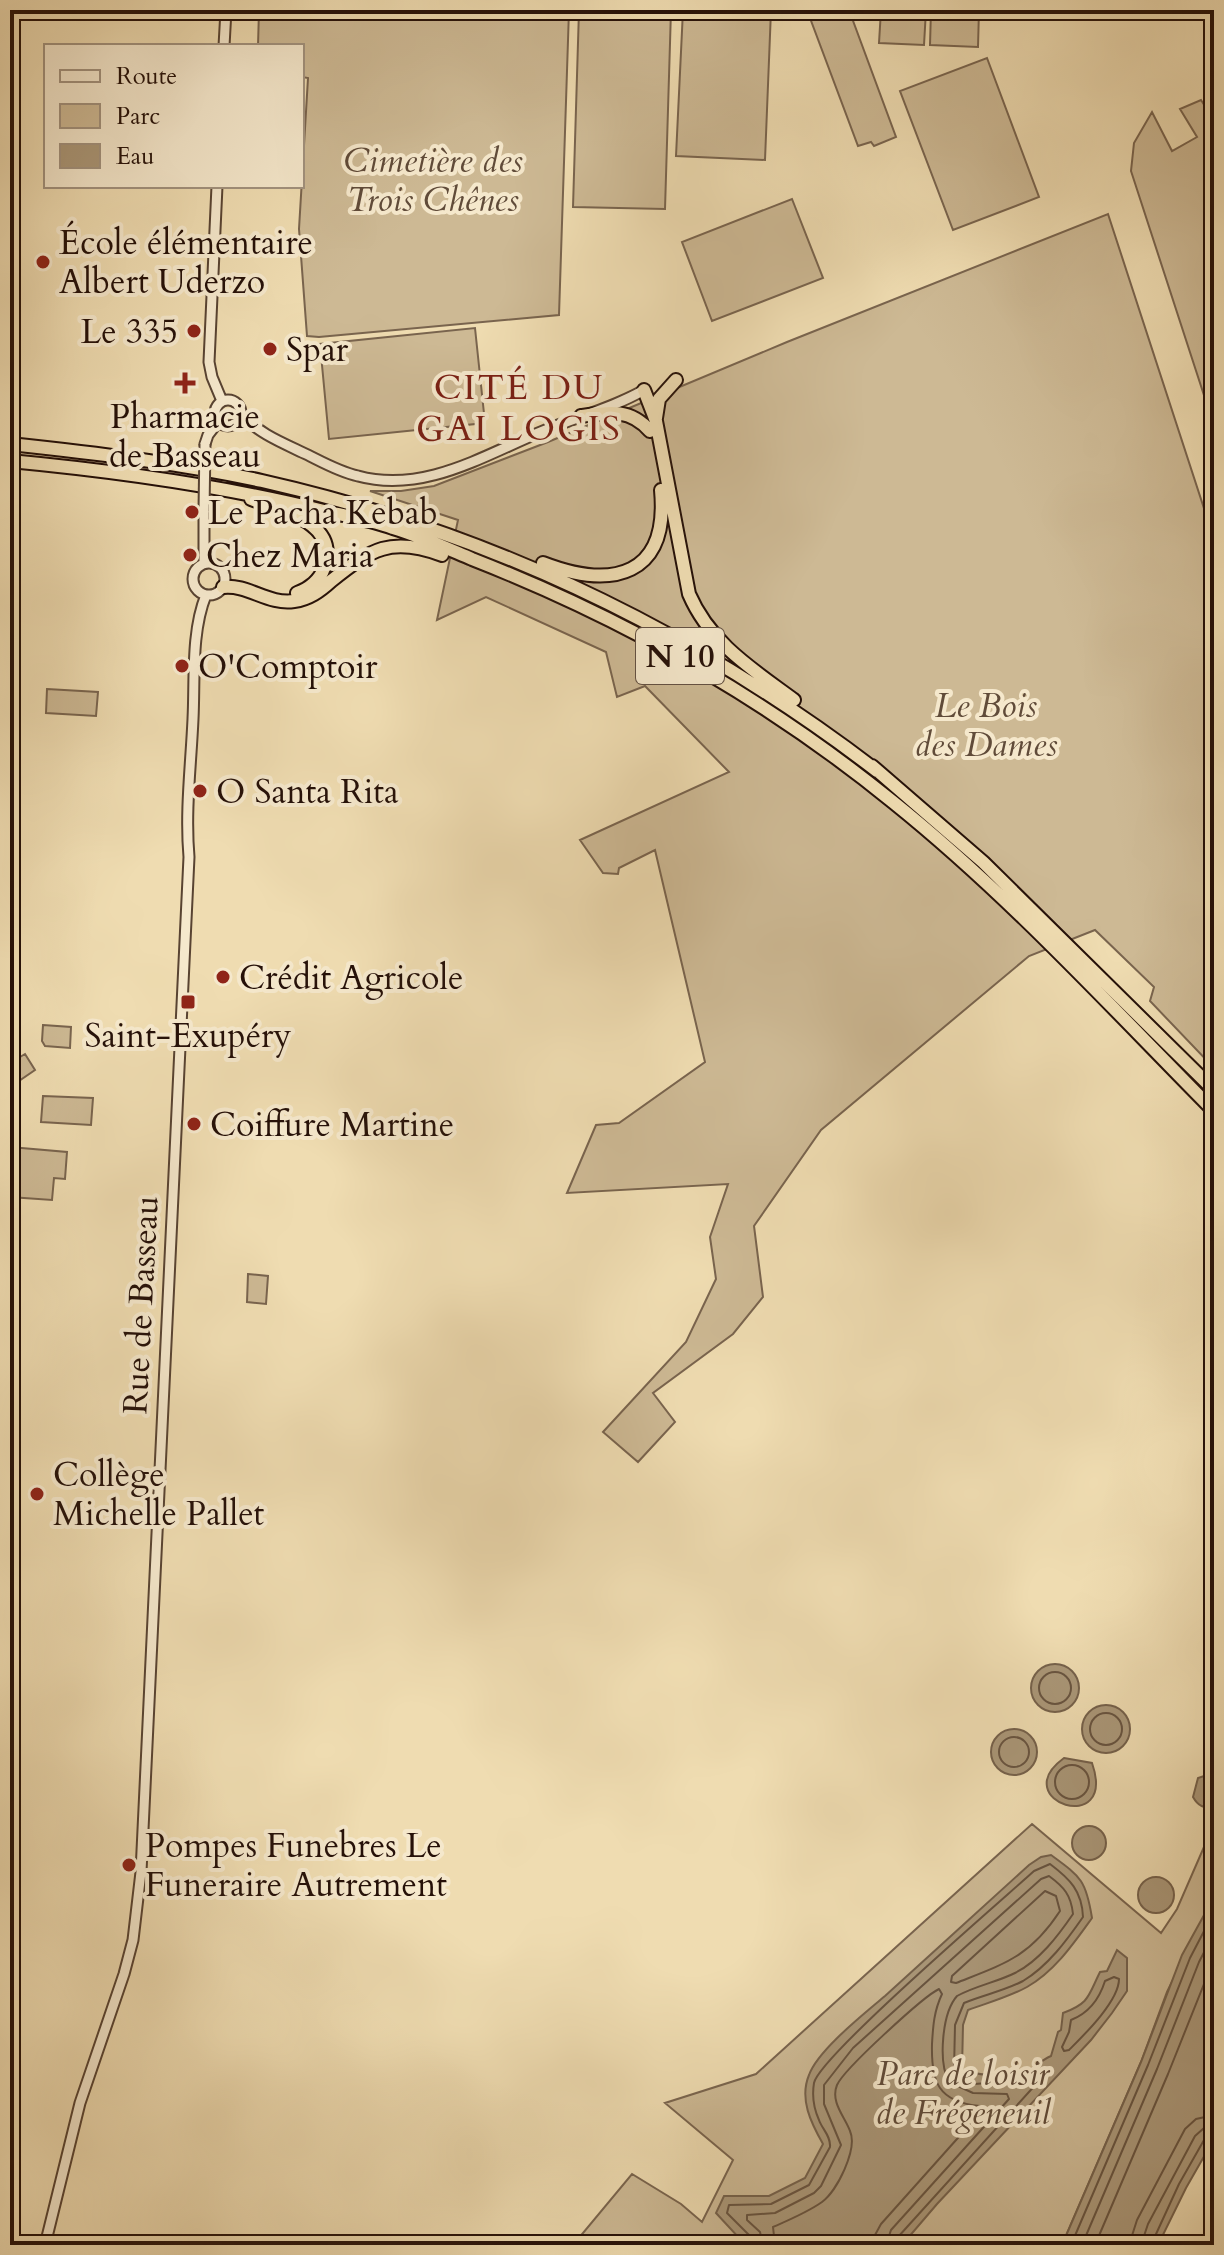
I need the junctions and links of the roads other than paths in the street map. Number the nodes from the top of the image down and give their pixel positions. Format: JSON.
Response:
{"nodes":[{"id":1,"x":226,"y":10,"type":"edge"},
{"id":2,"x":224,"y":44,"type":"edge"},
{"id":3,"x":217,"y":188,"type":"edge"},
{"id":4,"x":676,"y":380,"type":"dead end"},
{"id":5,"x":640,"y":392,"type":"joint"},
{"id":6,"x":222,"y":401,"type":"junction"},
{"id":7,"x":241,"y":414,"type":"junction"},
{"id":8,"x":581,"y":416,"type":"junction"},
{"id":9,"x":218,"y":422,"type":"junction"},
{"id":10,"x":234,"y":425,"type":"junction"},
{"id":11,"x":653,"y":426,"type":"junction"},
{"id":12,"x":253,"y":427,"type":"junction"},
{"id":13,"x":10,"y":444,"type":"edge"},
{"id":14,"x":10,"y":461,"type":"edge"},
{"id":15,"x":125,"y":472,"type":"junction"},
{"id":16,"x":450,"y":536,"type":"junction"},
{"id":17,"x":204,"y":563,"type":"junction"},
{"id":18,"x":224,"y":581,"type":"junction"},
{"id":19,"x":206,"y":595,"type":"junction"},
{"id":20,"x":723,"y":681,"type":"junction"},
{"id":21,"x":877,"y":771,"type":"junction"},
{"id":22,"x":1214,"y":1090,"type":"edge"},
{"id":23,"x":1214,"y":1111,"type":"edge"},
{"id":24,"x":45,"y":2245,"type":"edge"}],
"edges":[{"from":1,"to":2,"type":"street"},
{"from":3,"to":6,"type":"street"},
{"from":4,"to":11,"type":"highway"},
{"from":5,"to":8,"type":"street"},
{"from":5,"to":11,"type":"highway"},
{"from":6,"to":7,"type":"street"},
{"from":6,"to":9,"type":"street"},
{"from":7,"to":10,"type":"street"},
{"from":7,"to":12,"type":"street"},
{"from":8,"to":11,"type":"highway"},
{"from":8,"to":12,"type":"street"},
{"from":9,"to":10,"type":"street"},
{"from":9,"to":17,"type":"street","bridge":true},
{"from":10,"to":12,"type":"street"},
{"from":11,"to":16,"type":"highway"},
{"from":11,"to":21,"type":"highway"},
{"from":13,"to":16,"type":"highway","number":"N 10"},
{"from":14,"to":15,"type":"highway","number":"N 10"},
{"from":15,"to":18,"type":"highway"},
{"from":15,"to":20,"type":"highway","number":"N 10"},
{"from":16,"to":21,"type":"highway","number":"N 10"},
{"from":17,"to":18,"type":"street"},
{"from":17,"to":19,"type":"street"},
{"from":18,"to":19,"type":"street"},
{"from":18,"to":20,"type":"highway"},
{"from":19,"to":24,"type":"street","name":"Rue de Basseau"},
{"from":20,"to":23,"type":"highway","number":"N 10"},
{"from":21,"to":22,"type":"highway","number":"N 10"}]}
